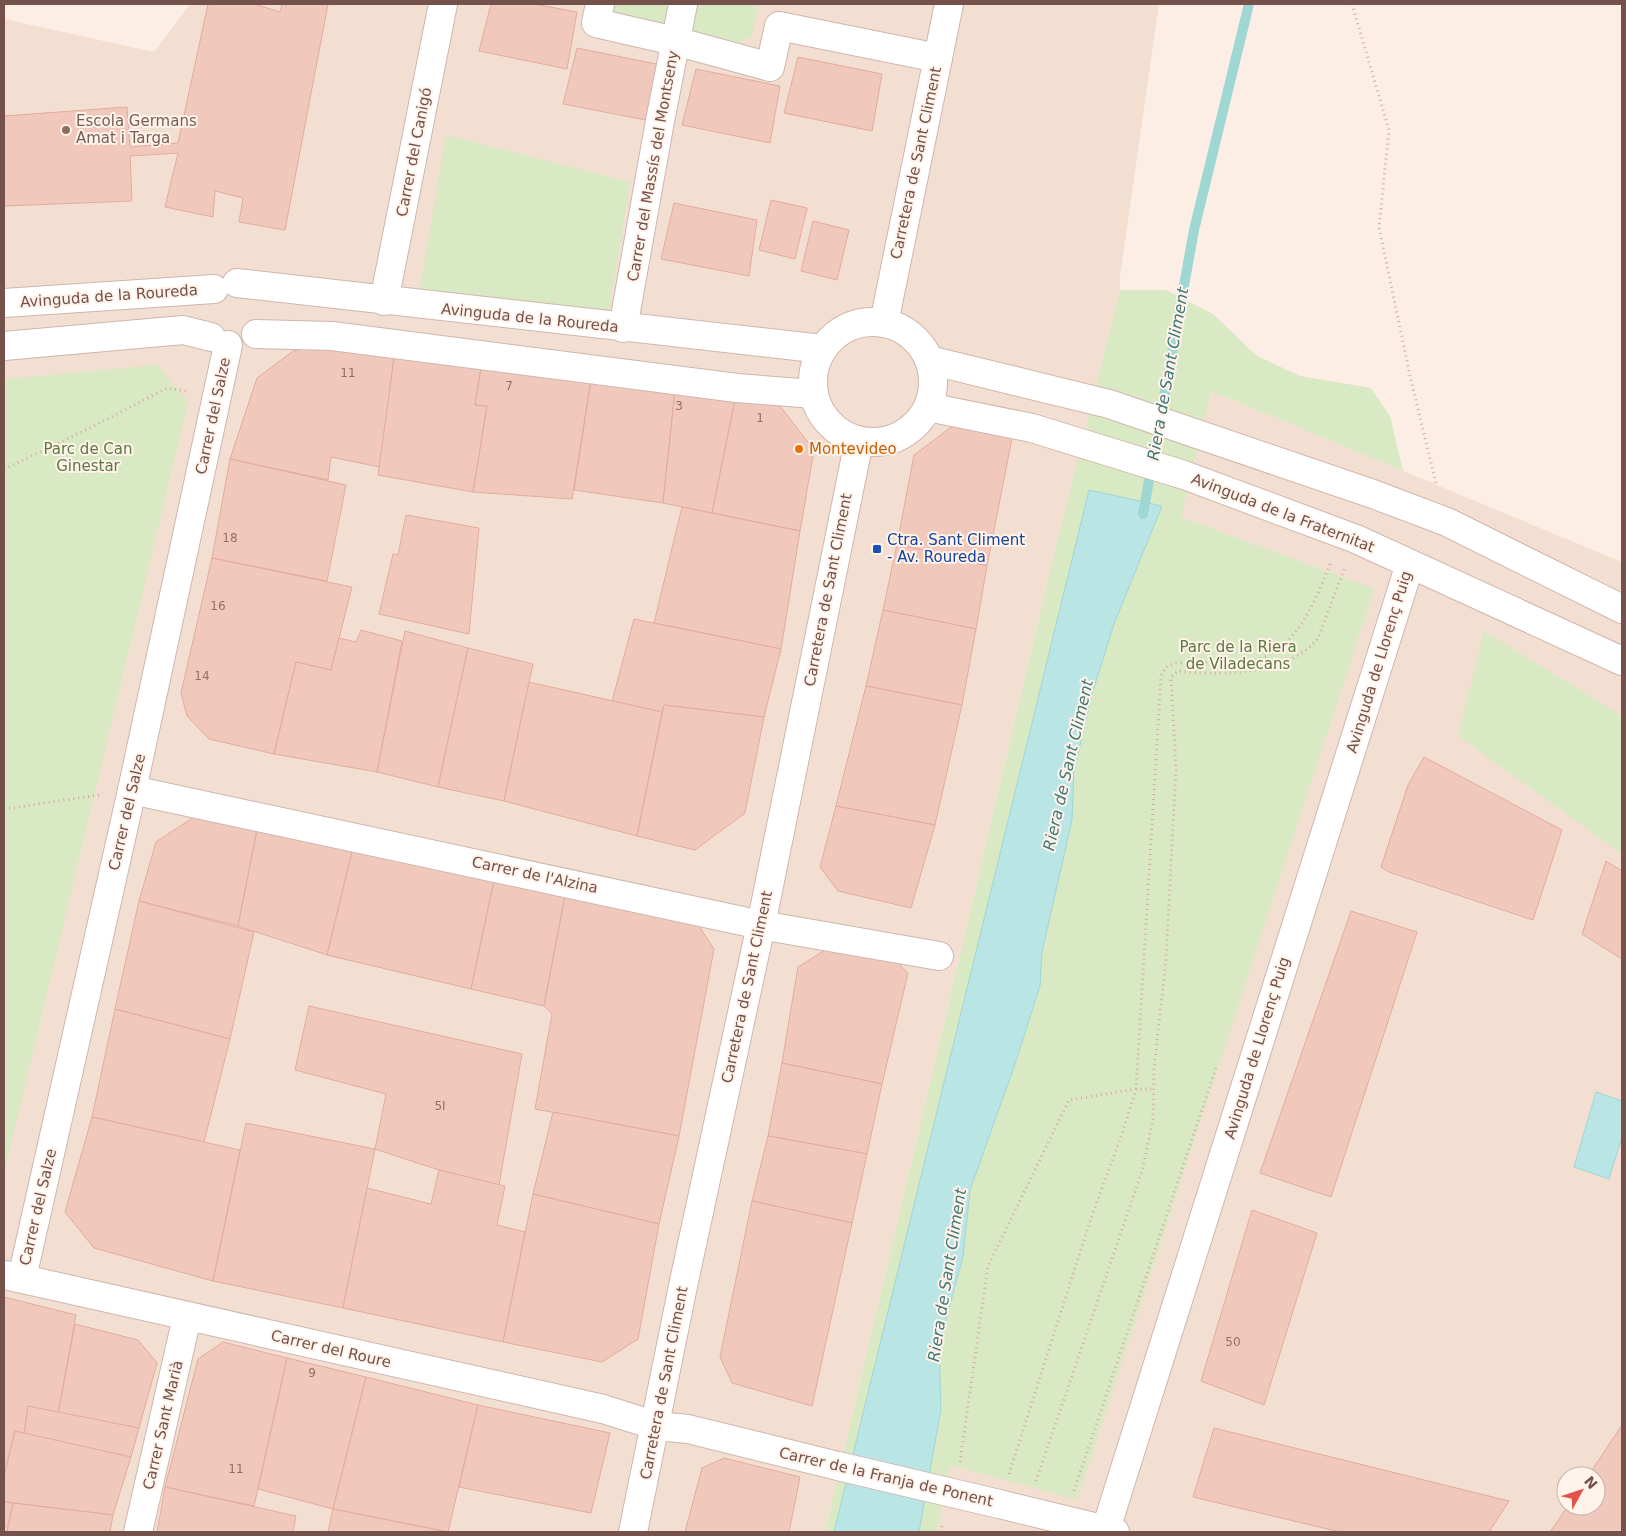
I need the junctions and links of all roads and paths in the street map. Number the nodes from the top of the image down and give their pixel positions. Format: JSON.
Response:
{"nodes":[{"id":1,"x":443,"y":4,"type":"edge"},
{"id":2,"x":600,"y":4,"type":"edge"},
{"id":3,"x":683,"y":4,"type":"edge"},
{"id":4,"x":949,"y":4,"type":"edge"},
{"id":5,"x":1352,"y":4,"type":"edge"},
{"id":6,"x":780,"y":15,"type":"edge"},
{"id":7,"x":676,"y":41,"type":"junction"},
{"id":8,"x":938,"y":58,"type":"junction"},
{"id":9,"x":226,"y":286,"type":"junction"},
{"id":10,"x":384,"y":301,"type":"junction"},
{"id":11,"x":4,"y":303,"type":"edge"},
{"id":12,"x":884,"y":323,"type":"junction"},
{"id":13,"x":623,"y":328,"type":"junction"},
{"id":14,"x":256,"y":334,"type":"junction"},
{"id":15,"x":220,"y":341,"type":"junction"},
{"id":16,"x":4,"y":346,"type":"edge"},
{"id":17,"x":823,"y":349,"type":"junction"},
{"id":18,"x":929,"y":360,"type":"junction"},
{"id":19,"x":814,"y":394,"type":"junction"},
{"id":20,"x":217,"y":396,"type":"junction"},
{"id":21,"x":928,"y":407,"type":"junction"},
{"id":22,"x":858,"y":441,"type":"junction"},
{"id":23,"x":4,"y":469,"type":"edge"},
{"id":24,"x":1447,"y":522,"type":"junction"},
{"id":25,"x":1332,"y":558,"type":"dead end"},
{"id":26,"x":1331,"y":563,"type":"junction"},
{"id":27,"x":1410,"y":564,"type":"junction"},
{"id":28,"x":1344,"y":567,"type":"junction"},
{"id":29,"x":1353,"y":570,"type":"dead end"},
{"id":30,"x":1622,"y":608,"type":"edge"},
{"id":31,"x":1622,"y":661,"type":"edge"},
{"id":32,"x":132,"y":790,"type":"junction"},
{"id":33,"x":4,"y":809,"type":"edge"},
{"id":34,"x":761,"y":924,"type":"junction"},
{"id":35,"x":939,"y":956,"type":"dead end"},
{"id":36,"x":1219,"y":1058,"type":"dead end"},
{"id":37,"x":1136,"y":1089,"type":"junction"},
{"id":38,"x":1153,"y":1089,"type":"junction"},
{"id":39,"x":13,"y":1276,"type":"edge"},
{"id":40,"x":187,"y":1317,"type":"junction"},
{"id":41,"x":656,"y":1426,"type":"junction"},
{"id":42,"x":960,"y":1464,"type":"dead end"},
{"id":43,"x":1034,"y":1486,"type":"dead end"},
{"id":44,"x":1003,"y":1492,"type":"junction"},
{"id":45,"x":1065,"y":1519,"type":"junction"},
{"id":46,"x":138,"y":1532,"type":"edge"},
{"id":47,"x":633,"y":1532,"type":"edge"},
{"id":48,"x":1108,"y":1532,"type":"edge"}],
"edges":[{"from":1,"to":10,"type":"street","name":"Carrer del Canigó"},
{"from":2,"to":7,"type":"street"},
{"from":3,"to":7,"type":"street","name":"Carrer del Massís del Montseny"},
{"from":4,"to":8,"type":"street","name":"Carretera de Sant Climent"},
{"from":5,"to":24,"type":"path"},
{"from":6,"to":7,"type":"street"},
{"from":6,"to":8,"type":"street"},
{"from":7,"to":13,"type":"street","name":"Carrer del Massís del Montseny"},
{"from":8,"to":12,"type":"street","name":"Carretera de Sant Climent"},
{"from":9,"to":10,"type":"street","name":"Avinguda de la Roureda"},
{"from":9,"to":11,"type":"street","name":"Avinguda de la Roureda"},
{"from":9,"to":14,"type":"street"},
{"from":9,"to":15,"type":"street"},
{"from":10,"to":13,"type":"street","name":"Avinguda de la Roureda"},
{"from":12,"to":17,"type":"street"},
{"from":12,"to":18,"type":"street"},
{"from":13,"to":17,"type":"street","name":"Avinguda de la Roureda"},
{"from":14,"to":15,"type":"street"},
{"from":14,"to":19,"type":"street"},
{"from":15,"to":16,"type":"street"},
{"from":15,"to":20,"type":"street","name":"Carrer del Salze"},
{"from":17,"to":19,"type":"street"},
{"from":18,"to":21,"type":"street"},
{"from":18,"to":24,"type":"street"},
{"from":19,"to":22,"type":"street"},
{"from":20,"to":23,"type":"path"},
{"from":20,"to":32,"type":"street","name":"Carrer del Salze"},
{"from":21,"to":22,"type":"street"},
{"from":21,"to":27,"type":"street","name":"Avinguda de la Fraternitat"},
{"from":22,"to":34,"type":"street","name":"Carretera de Sant Climent"},
{"from":24,"to":30,"type":"street"},
{"from":25,"to":26,"type":"path"},
{"from":26,"to":28,"type":"path"},
{"from":26,"to":37,"type":"path"},
{"from":27,"to":31,"type":"street","name":"Avinguda de la Fraternitat"},
{"from":27,"to":48,"type":"street","name":"Avinguda de Llorenç Puig"},
{"from":28,"to":29,"type":"path"},
{"from":28,"to":38,"type":"path"},
{"from":32,"to":33,"type":"path"},
{"from":32,"to":34,"type":"street","name":"Carrer de l'Alzina"},
{"from":32,"to":39,"type":"street","name":"Carrer del Salze"},
{"from":34,"to":35,"type":"street","name":"Carrer de l'Alzina"},
{"from":34,"to":41,"type":"street","name":"Carretera de Sant Climent"},
{"from":36,"to":45,"type":"path"},
{"from":37,"to":38,"type":"path"},
{"from":37,"to":42,"type":"path"},
{"from":37,"to":44,"type":"path"},
{"from":38,"to":43,"type":"path"},
{"from":39,"to":40,"type":"street","name":"Carrer del Roure"},
{"from":40,"to":41,"type":"street","name":"Carrer del Roure"},
{"from":40,"to":46,"type":"street","name":"Carrer Sant Marià"},
{"from":41,"to":44,"type":"street","name":"Carrer de la Franja de Ponent","bridge":true},
{"from":41,"to":47,"type":"street","name":"Carretera de Sant Climent"},
{"from":44,"to":45,"type":"street","name":"Carrer de la Franja de Ponent"},
{"from":45,"to":48,"type":"street","name":"Carrer de la Franja de Ponent"}]}
